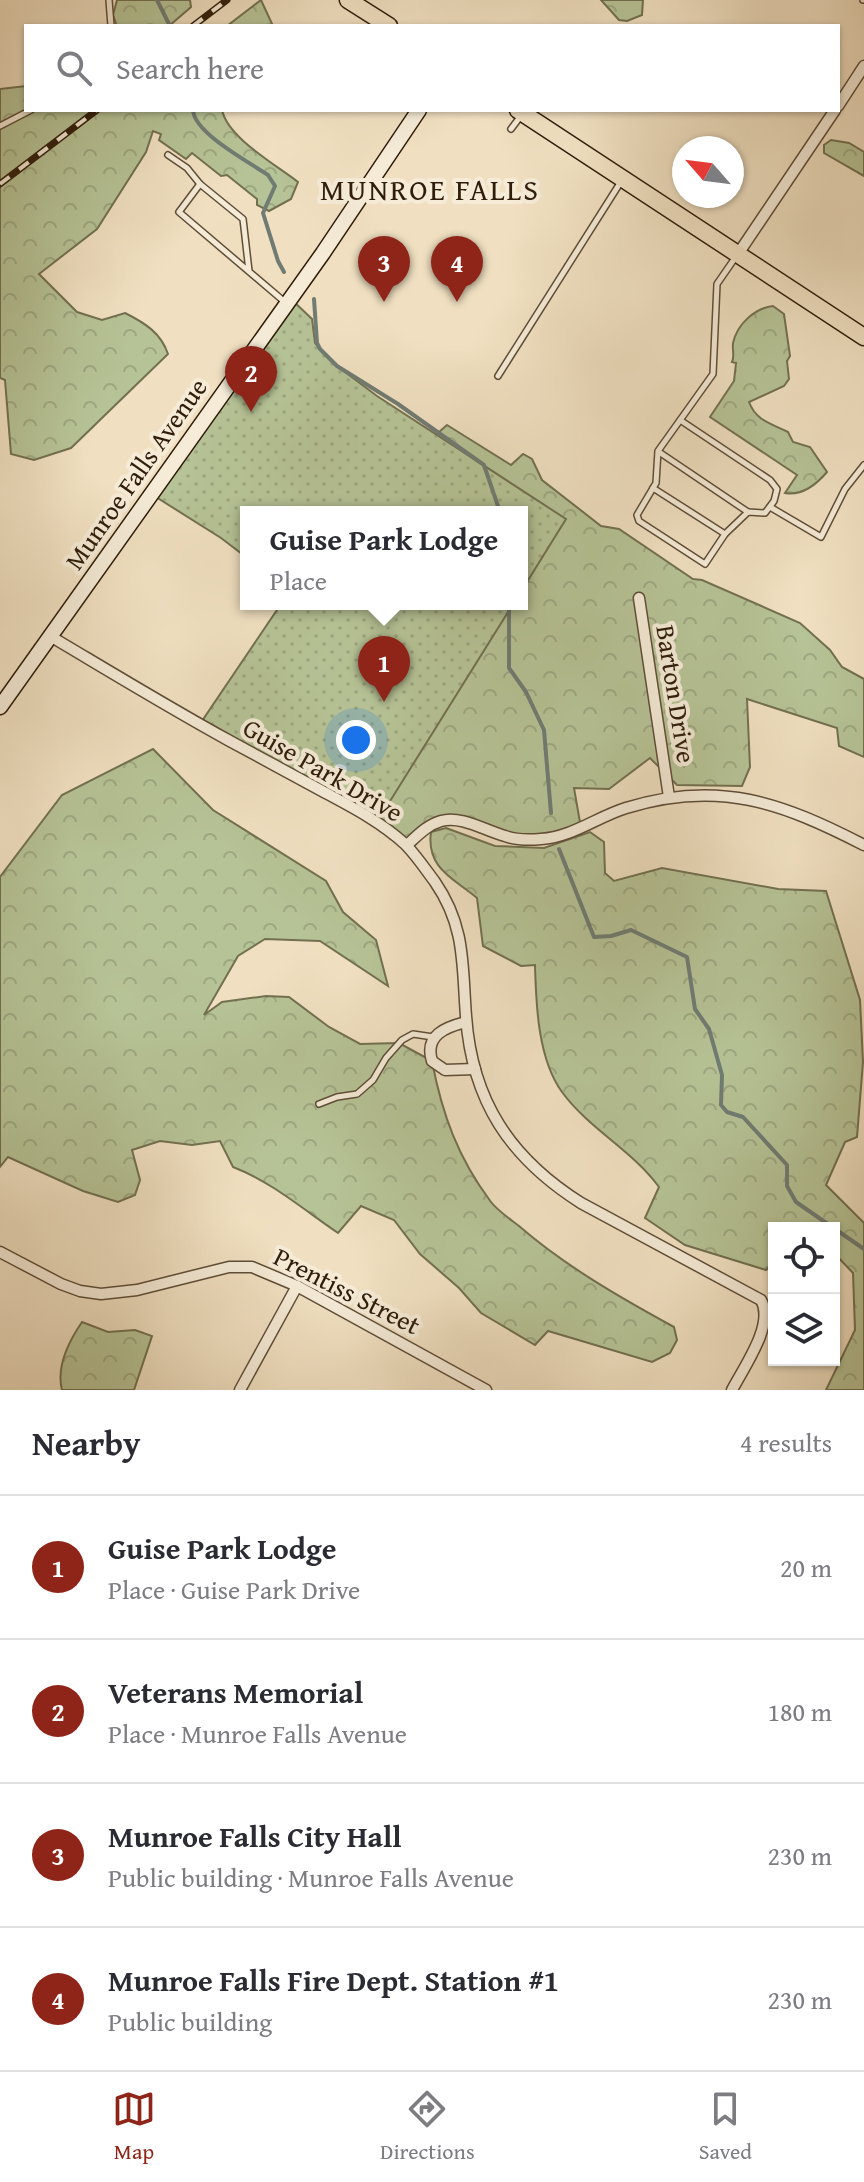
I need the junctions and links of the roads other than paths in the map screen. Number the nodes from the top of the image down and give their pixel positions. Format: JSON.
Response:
{"nodes":[{"id":1,"x":109,"y":0,"type":"edge"},
{"id":2,"x":348,"y":0,"type":"edge"},
{"id":3,"x":111,"y":24,"type":"edge"},
{"id":4,"x":386,"y":24,"type":"edge"},
{"id":5,"x":864,"y":66,"type":"edge"},
{"id":6,"x":840,"y":102,"type":"edge"},
{"id":7,"x":27,"y":112,"type":"edge"},
{"id":8,"x":418,"y":112,"type":"edge"},
{"id":9,"x":520,"y":112,"type":"edge"},
{"id":10,"x":522,"y":112,"type":"edge"},
{"id":11,"x":833,"y":112,"type":"edge"},
{"id":12,"x":0,"y":126,"type":"edge"},
{"id":13,"x":511,"y":129,"type":"dead end"},
{"id":14,"x":168,"y":155,"type":"dead end"},
{"id":15,"x":623,"y":179,"type":"junction"},
{"id":16,"x":200,"y":184,"type":"junction"},
{"id":17,"x":738,"y":254,"type":"junction"},
{"id":18,"x":249,"y":271,"type":"junction"},
{"id":19,"x":287,"y":303,"type":"junction"},
{"id":20,"x":864,"y":337,"type":"edge"},
{"id":21,"x":498,"y":376,"type":"dead end"},
{"id":22,"x":680,"y":420,"type":"junction"},
{"id":23,"x":658,"y":451,"type":"junction"},
{"id":24,"x":864,"y":465,"type":"edge"},
{"id":25,"x":653,"y":488,"type":"junction"},
{"id":26,"x":770,"y":507,"type":"junction"},
{"id":27,"x":748,"y":512,"type":"junction"},
{"id":28,"x":725,"y":534,"type":"junction"},
{"id":29,"x":639,"y":598,"type":"dead end"},
{"id":30,"x":50,"y":636,"type":"junction"},
{"id":31,"x":0,"y":707,"type":"edge"},
{"id":32,"x":669,"y":797,"type":"junction"},
{"id":33,"x":407,"y":845,"type":"junction"},
{"id":34,"x":864,"y":845,"type":"edge"},
{"id":35,"x":466,"y":1022,"type":"junction"},
{"id":36,"x":434,"y":1037,"type":"junction"},
{"id":37,"x":475,"y":1069,"type":"junction"},
{"id":38,"x":319,"y":1104,"type":"dead end"},
{"id":39,"x":0,"y":1252,"type":"edge"},
{"id":40,"x":297,"y":1286,"type":"junction"},
{"id":41,"x":240,"y":1390,"type":"edge"},
{"id":42,"x":486,"y":1390,"type":"edge"},
{"id":43,"x":732,"y":1390,"type":"edge"}],
"edges":[{"from":1,"to":3,"type":"lane"},
{"from":2,"to":4,"type":"main road"},
{"from":5,"to":6,"type":"street"},
{"from":7,"to":12,"type":"lane"},
{"from":8,"to":19,"type":"street","name":"Munroe Falls Avenue"},
{"from":9,"to":13,"type":"lane"},
{"from":10,"to":15,"type":"main road"},
{"from":11,"to":17,"type":"street"},
{"from":14,"to":16,"type":"lane"},
{"from":15,"to":17,"type":"main road"},
{"from":15,"to":21,"type":"lane"},
{"from":16,"to":18,"type":"lane"},
{"from":16,"to":18,"type":"lane"},
{"from":17,"to":20,"type":"main road"},
{"from":17,"to":22,"type":"lane"},
{"from":18,"to":19,"type":"lane"},
{"from":19,"to":30,"type":"street","name":"Munroe Falls Avenue"},
{"from":22,"to":23,"type":"lane"},
{"from":22,"to":26,"type":"lane"},
{"from":23,"to":25,"type":"lane"},
{"from":23,"to":27,"type":"lane"},
{"from":24,"to":26,"type":"lane"},
{"from":25,"to":28,"type":"lane"},
{"from":25,"to":28,"type":"lane"},
{"from":26,"to":27,"type":"lane"},
{"from":27,"to":28,"type":"lane"},
{"from":29,"to":32,"type":"street","name":"Barton Drive"},
{"from":30,"to":31,"type":"street","name":"Munroe Falls Avenue"},
{"from":30,"to":33,"type":"street","name":"Guise Park Drive"},
{"from":32,"to":33,"type":"street"},
{"from":32,"to":34,"type":"street"},
{"from":33,"to":35,"type":"street","name":"Guise Park Drive"},
{"from":35,"to":36,"type":"street"},
{"from":35,"to":37,"type":"street","name":"Guise Park Drive"},
{"from":36,"to":37,"type":"street"},
{"from":36,"to":38,"type":"lane"},
{"from":37,"to":43,"type":"street","name":"Guise Park Drive"},
{"from":39,"to":40,"type":"street","name":"Prentiss Street"},
{"from":40,"to":41,"type":"street"},
{"from":40,"to":42,"type":"street","name":"Prentiss Street"}]}
